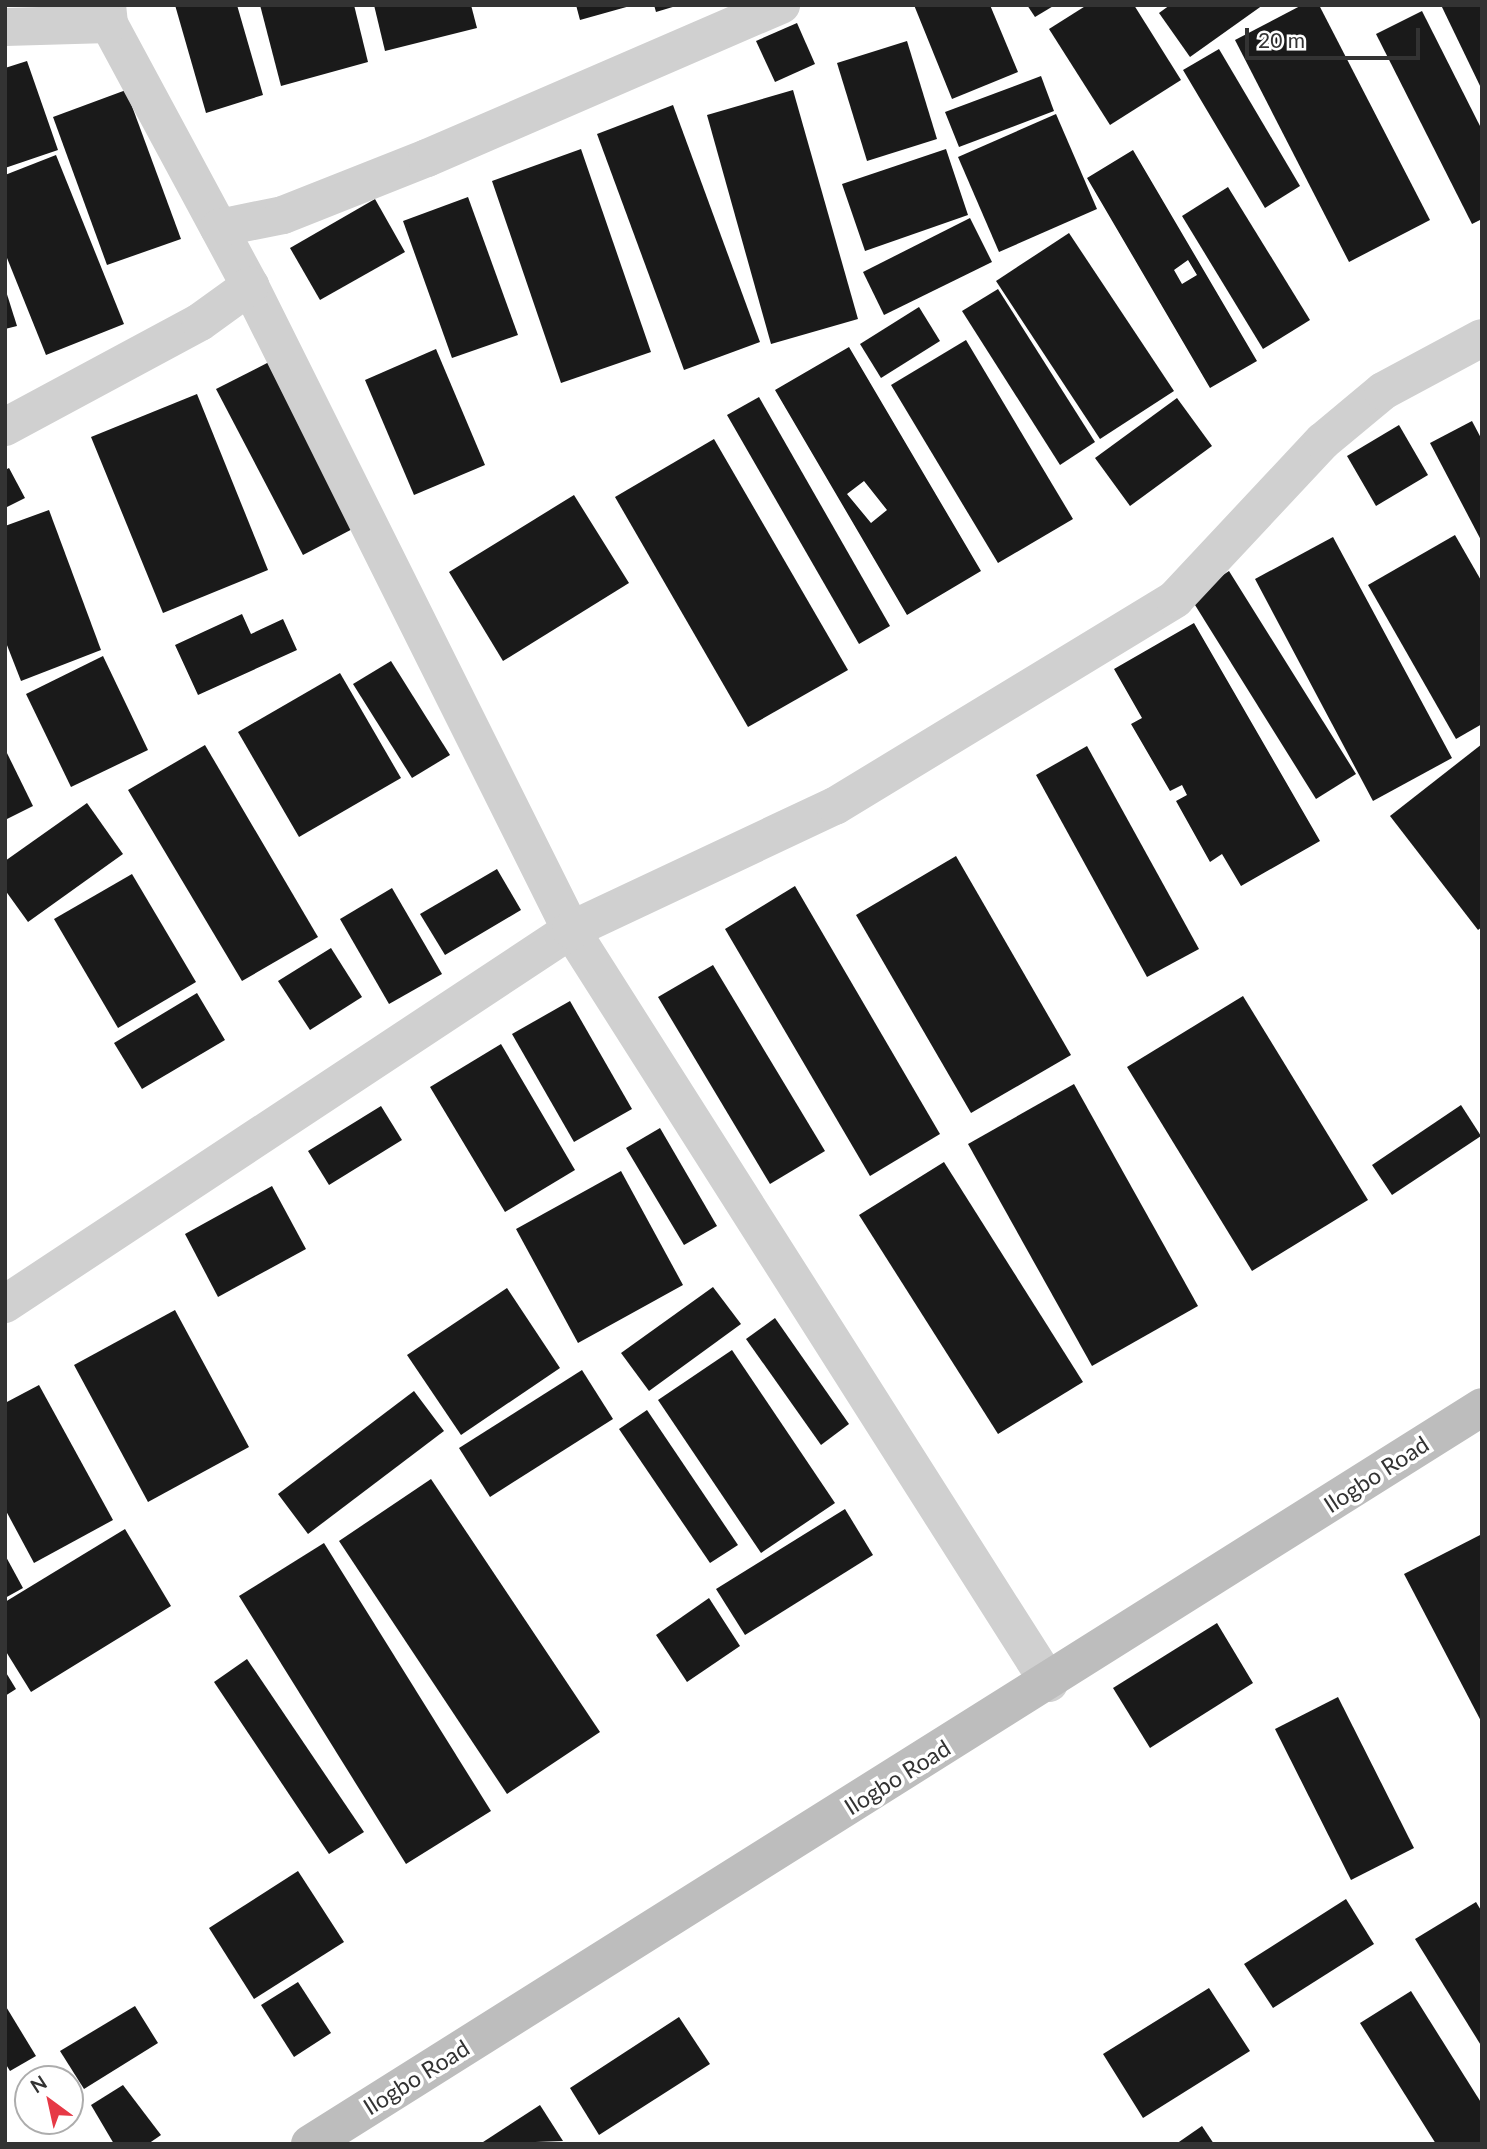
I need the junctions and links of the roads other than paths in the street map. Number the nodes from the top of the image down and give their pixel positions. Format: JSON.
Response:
{"nodes":[{"id":1,"x":781,"y":5,"type":"edge"},
{"id":2,"x":108,"y":15,"type":"edge"},
{"id":3,"x":5,"y":27,"type":"edge"},
{"id":4,"x":219,"y":228,"type":"junction"},
{"id":5,"x":250,"y":286,"type":"junction"},
{"id":6,"x":1482,"y":338,"type":"edge"},
{"id":7,"x":5,"y":428,"type":"edge"},
{"id":8,"x":571,"y":930,"type":"junction"},
{"id":9,"x":5,"y":1304,"type":"edge"},
{"id":10,"x":1482,"y":1407,"type":"edge"},
{"id":11,"x":1049,"y":1683,"type":"junction"},
{"id":12,"x":310,"y":2144,"type":"edge"}],
"edges":[{"from":1,"to":4,"type":"street"},
{"from":2,"to":3,"type":"street"},
{"from":2,"to":4,"type":"street"},
{"from":4,"to":5,"type":"street"},
{"from":5,"to":7,"type":"street"},
{"from":5,"to":8,"type":"street"},
{"from":6,"to":8,"type":"street"},
{"from":8,"to":9,"type":"street"},
{"from":8,"to":11,"type":"street"},
{"from":10,"to":11,"type":"main road","name":"Ilogbo Road"},
{"from":11,"to":12,"type":"main road","name":"Ilogbo Road"}]}
